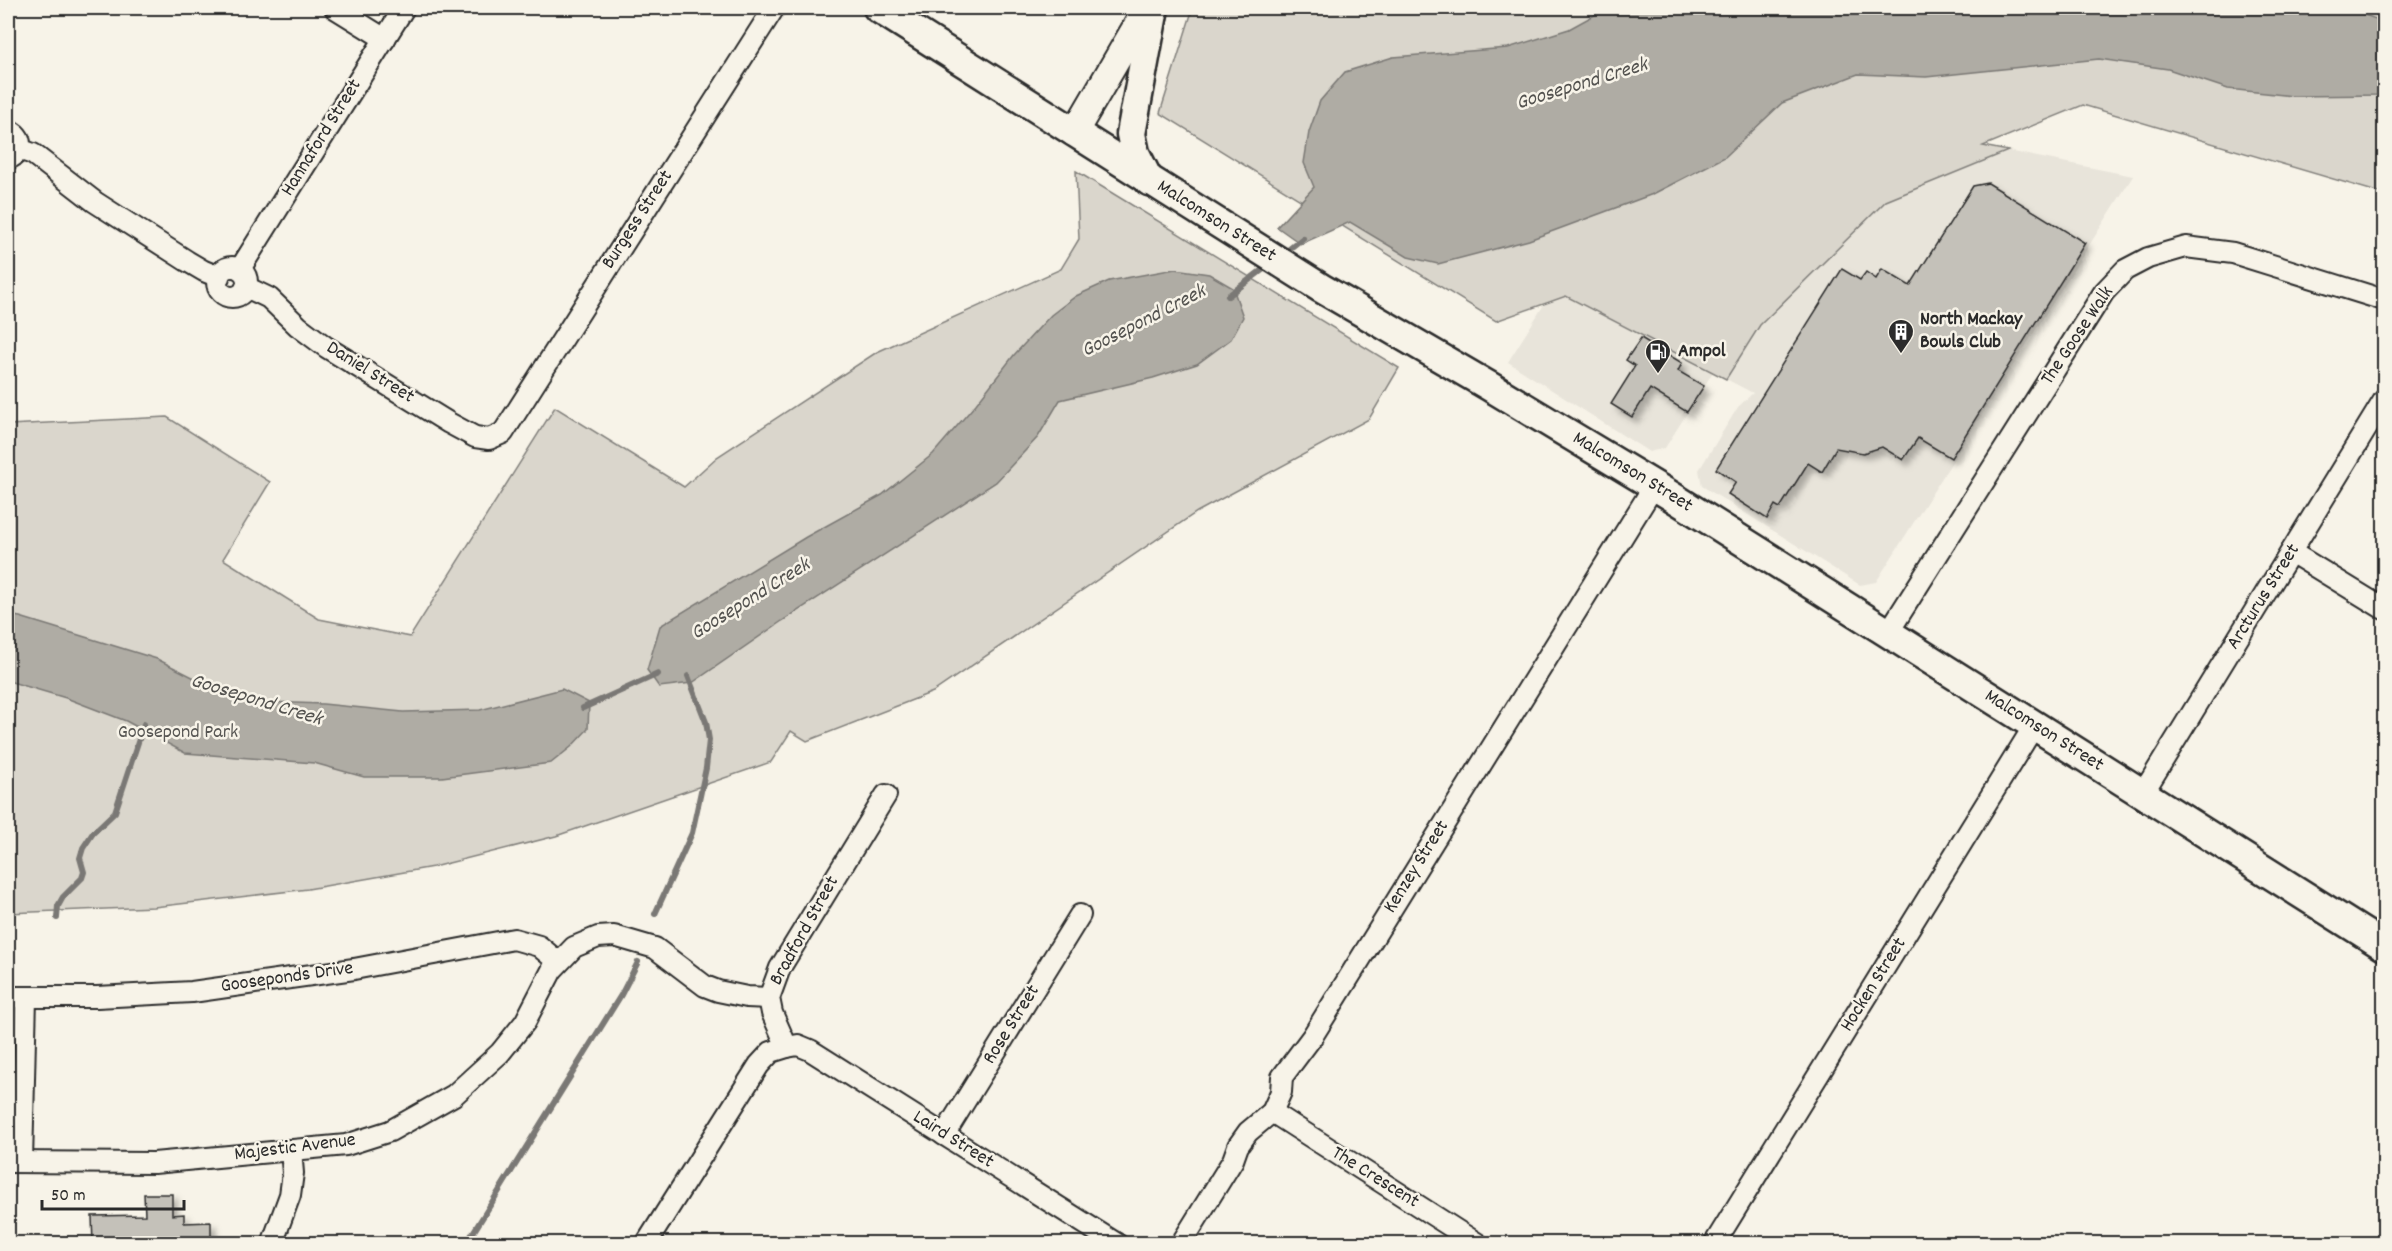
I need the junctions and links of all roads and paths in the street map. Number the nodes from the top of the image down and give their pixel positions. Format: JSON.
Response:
{"nodes":[{"id":1,"x":335,"y":8,"type":"edge"},
{"id":2,"x":404,"y":8,"type":"edge"},
{"id":3,"x":774,"y":8,"type":"edge"},
{"id":4,"x":878,"y":8,"type":"edge"},
{"id":5,"x":1147,"y":8,"type":"edge"},
{"id":6,"x":1154,"y":8,"type":"edge"},
{"id":7,"x":385,"y":39,"type":"junction"},
{"id":8,"x":8,"y":130,"type":"edge"},
{"id":9,"x":1074,"y":133,"type":"junction"},
{"id":10,"x":14,"y":154,"type":"edge"},
{"id":11,"x":1149,"y":181,"type":"junction"},
{"id":12,"x":243,"y":278,"type":"junction"},
{"id":13,"x":2385,"y":300,"type":"edge"},
{"id":14,"x":2385,"y":400,"type":"edge"},
{"id":15,"x":503,"y":433,"type":"joint"},
{"id":16,"x":1654,"y":486,"type":"junction"},
{"id":17,"x":2292,"y":552,"type":"junction"},
{"id":18,"x":2385,"y":609,"type":"edge"},
{"id":19,"x":1888,"y":633,"type":"junction"},
{"id":20,"x":2034,"y":726,"type":"junction"},
{"id":21,"x":2143,"y":793,"type":"junction"},
{"id":22,"x":886,"y":795,"type":"dead end"},
{"id":23,"x":1080,"y":915,"type":"dead end"},
{"id":24,"x":2385,"y":946,"type":"edge"},
{"id":25,"x":558,"y":962,"type":"junction"},
{"id":26,"x":17,"y":997,"type":"edge"},
{"id":27,"x":769,"y":998,"type":"junction"},
{"id":28,"x":787,"y":1047,"type":"junction"},
{"id":29,"x":1272,"y":1112,"type":"junction"},
{"id":30,"x":944,"y":1135,"type":"junction"},
{"id":31,"x":291,"y":1150,"type":"junction"},
{"id":32,"x":15,"y":1162,"type":"edge"},
{"id":33,"x":272,"y":1244,"type":"edge"},
{"id":34,"x":646,"y":1244,"type":"edge"},
{"id":35,"x":1117,"y":1244,"type":"edge"},
{"id":36,"x":1181,"y":1244,"type":"edge"},
{"id":37,"x":1478,"y":1244,"type":"edge"},
{"id":38,"x":1714,"y":1244,"type":"edge"}],
"edges":[{"from":1,"to":7,"type":"street"},
{"from":2,"to":7,"type":"street","name":"Hannaford Street"},
{"from":3,"to":15,"type":"street","name":"Burgess Street"},
{"from":4,"to":9,"type":"main road","name":"Malcomson Street"},
{"from":5,"to":9,"type":"street"},
{"from":6,"to":11,"type":"main road"},
{"from":7,"to":12,"type":"street","name":"Hannaford Street"},
{"from":8,"to":10,"type":"street"},
{"from":9,"to":11,"type":"main road","name":"Malcomson Street"},
{"from":10,"to":12,"type":"street"},
{"from":11,"to":16,"type":"main road","name":"Malcomson Street"},
{"from":12,"to":15,"type":"street","name":"Daniel Street"},
{"from":13,"to":19,"type":"street","name":"The Goose Walk"},
{"from":14,"to":17,"type":"street","name":"Arcturus Street"},
{"from":16,"to":19,"type":"main road","name":"Malcomson Street"},
{"from":16,"to":29,"type":"street","name":"Kenzey Street"},
{"from":17,"to":18,"type":"street"},
{"from":17,"to":21,"type":"street","name":"Arcturus Street"},
{"from":19,"to":20,"type":"main road","name":"Malcomson Street"},
{"from":20,"to":21,"type":"main road","name":"Malcomson Street"},
{"from":20,"to":38,"type":"street","name":"Hocken Street"},
{"from":21,"to":24,"type":"main road","name":"Malcomson Street"},
{"from":22,"to":27,"type":"street","name":"Bradford Street"},
{"from":23,"to":30,"type":"street","name":"Rose Street"},
{"from":25,"to":26,"type":"street","name":"Gooseponds Drive"},
{"from":25,"to":27,"type":"street","name":"Majestic Avenue"},
{"from":25,"to":31,"type":"street","name":"Majestic Avenue"},
{"from":26,"to":32,"type":"street"},
{"from":27,"to":28,"type":"street","name":"Bradford Street"},
{"from":28,"to":30,"type":"street","name":"Laird Street"},
{"from":28,"to":34,"type":"street"},
{"from":29,"to":36,"type":"street"},
{"from":29,"to":37,"type":"street","name":"The Crescent"},
{"from":30,"to":35,"type":"street","name":"Laird Street"},
{"from":31,"to":32,"type":"street","name":"Majestic Avenue"},
{"from":31,"to":33,"type":"street"}]}
